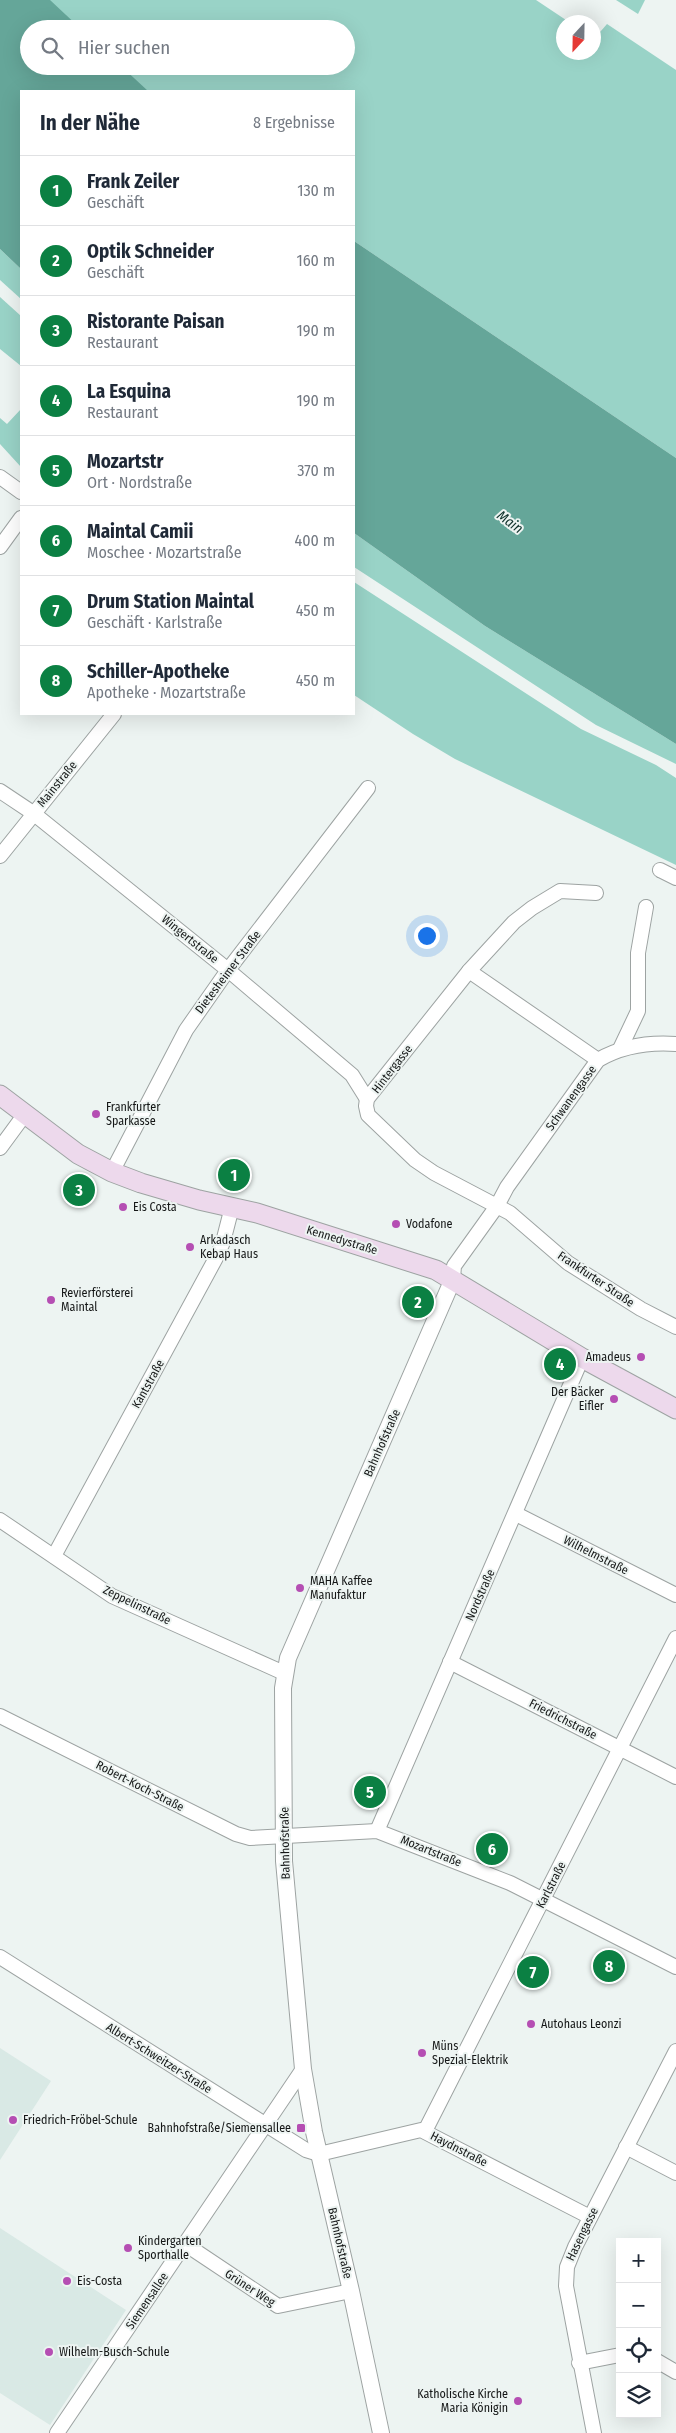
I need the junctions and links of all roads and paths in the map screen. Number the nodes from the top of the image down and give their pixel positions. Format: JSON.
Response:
{"nodes":[{"id":1,"x":0,"y":477,"type":"edge"},
{"id":2,"x":20,"y":491,"type":"edge"},
{"id":3,"x":20,"y":519,"type":"edge"},
{"id":4,"x":0,"y":547,"type":"edge"},
{"id":5,"x":113,"y":715,"type":"edge"},
{"id":6,"x":368,"y":788,"type":"dead end"},
{"id":7,"x":0,"y":791,"type":"edge"},
{"id":8,"x":33,"y":814,"type":"junction"},
{"id":9,"x":0,"y":856,"type":"edge"},
{"id":10,"x":660,"y":870,"type":"dead end"},
{"id":11,"x":676,"y":878,"type":"edge"},
{"id":12,"x":596,"y":893,"type":"dead end"},
{"id":13,"x":646,"y":907,"type":"dead end"},
{"id":14,"x":228,"y":970,"type":"junction"},
{"id":15,"x":469,"y":972,"type":"junction"},
{"id":16,"x":676,"y":1044,"type":"edge"},
{"id":17,"x":620,"y":1048,"type":"junction"},
{"id":18,"x":598,"y":1060,"type":"junction"},
{"id":19,"x":0,"y":1094,"type":"edge"},
{"id":20,"x":368,"y":1099,"type":"junction"},
{"id":21,"x":25,"y":1114,"type":"junction"},
{"id":22,"x":0,"y":1148,"type":"edge"},
{"id":23,"x":112,"y":1172,"type":"junction"},
{"id":24,"x":497,"y":1206,"type":"junction"},
{"id":25,"x":232,"y":1208,"type":"junction"},
{"id":26,"x":453,"y":1279,"type":"junction"},
{"id":27,"x":676,"y":1328,"type":"edge"},
{"id":28,"x":582,"y":1358,"type":"junction"},
{"id":29,"x":676,"y":1409,"type":"edge"},
{"id":30,"x":516,"y":1514,"type":"junction"},
{"id":31,"x":0,"y":1520,"type":"edge"},
{"id":32,"x":54,"y":1556,"type":"junction"},
{"id":33,"x":676,"y":1595,"type":"edge"},
{"id":34,"x":676,"y":1638,"type":"edge"},
{"id":35,"x":450,"y":1662,"type":"junction"},
{"id":36,"x":284,"y":1673,"type":"junction"},
{"id":37,"x":0,"y":1716,"type":"edge"},
{"id":38,"x":619,"y":1748,"type":"junction"},
{"id":39,"x":676,"y":1777,"type":"edge"},
{"id":40,"x":377,"y":1831,"type":"junction"},
{"id":41,"x":284,"y":1836,"type":"junction"},
{"id":42,"x":544,"y":1899,"type":"junction"},
{"id":43,"x":0,"y":1957,"type":"edge"},
{"id":44,"x":676,"y":1967,"type":"edge"},
{"id":45,"x":676,"y":2051,"type":"edge"},
{"id":46,"x":302,"y":2068,"type":"junction"},
{"id":47,"x":265,"y":2125,"type":"junction"},
{"id":48,"x":425,"y":2131,"type":"junction"},
{"id":49,"x":626,"y":2147,"type":"junction"},
{"id":50,"x":319,"y":2154,"type":"junction"},
{"id":51,"x":676,"y":2173,"type":"edge"},
{"id":52,"x":590,"y":2217,"type":"junction"},
{"id":53,"x":185,"y":2244,"type":"junction"},
{"id":54,"x":352,"y":2292,"type":"junction"},
{"id":55,"x":616,"y":2357,"type":"edge"},
{"id":56,"x":579,"y":2362,"type":"junction"},
{"id":57,"x":661,"y":2363,"type":"edge"},
{"id":58,"x":676,"y":2372,"type":"edge"},
{"id":59,"x":57,"y":2433,"type":"edge"},
{"id":60,"x":381,"y":2433,"type":"edge"},
{"id":61,"x":594,"y":2433,"type":"edge"}],
"edges":[{"from":1,"to":2,"type":"street"},
{"from":3,"to":4,"type":"street"},
{"from":5,"to":8,"type":"street","name":"Mainstraße"},
{"from":6,"to":14,"type":"street","name":"Dietesheimer Straße"},
{"from":7,"to":8,"type":"street","name":"Wingertstraße"},
{"from":8,"to":9,"type":"street","name":"Mainstraße"},
{"from":8,"to":14,"type":"street","name":"Wingertstraße"},
{"from":10,"to":11,"type":"street"},
{"from":12,"to":15,"type":"street","name":"Hintergasse"},
{"from":13,"to":17,"type":"street"},
{"from":14,"to":20,"type":"street","name":"Wingertstraße"},
{"from":14,"to":23,"type":"street","name":"Dietesheimer Straße"},
{"from":15,"to":18,"type":"street"},
{"from":15,"to":20,"type":"street","name":"Hintergasse"},
{"from":16,"to":17,"type":"street","name":"Schwanengasse"},
{"from":17,"to":18,"type":"street","name":"Schwanengasse"},
{"from":18,"to":24,"type":"street","name":"Schwanengasse"},
{"from":19,"to":21,"type":"main road","name":"Kennedystraße"},
{"from":20,"to":24,"type":"street","name":"Hintergasse"},
{"from":21,"to":22,"type":"street"},
{"from":21,"to":23,"type":"main road","name":"Kennedystraße"},
{"from":23,"to":25,"type":"main road","name":"Kennedystraße"},
{"from":24,"to":26,"type":"street","name":"Schwanengasse"},
{"from":24,"to":27,"type":"street","name":"Frankfurter Straße"},
{"from":25,"to":26,"type":"main road","name":"Kennedystraße"},
{"from":25,"to":32,"type":"street","name":"Kantstraße"},
{"from":26,"to":28,"type":"main road","name":"Kennedystraße"},
{"from":26,"to":36,"type":"street","name":"Bahnhofstraße"},
{"from":28,"to":29,"type":"main road","name":"Kennedystraße"},
{"from":28,"to":30,"type":"street","name":"Nordstraße"},
{"from":30,"to":33,"type":"street","name":"Wilhelmstraße"},
{"from":30,"to":35,"type":"street","name":"Nordstraße"},
{"from":31,"to":32,"type":"street","name":"Zeppelinstraße"},
{"from":32,"to":36,"type":"street","name":"Zeppelinstraße"},
{"from":34,"to":38,"type":"street","name":"Karlstraße"},
{"from":35,"to":38,"type":"street","name":"Friedrichstraße"},
{"from":35,"to":40,"type":"street","name":"Nordstraße"},
{"from":36,"to":41,"type":"street","name":"Bahnhofstraße"},
{"from":37,"to":41,"type":"street","name":"Robert-Koch-Straße"},
{"from":38,"to":39,"type":"street","name":"Friedrichstraße"},
{"from":38,"to":42,"type":"street","name":"Karlstraße"},
{"from":40,"to":41,"type":"street","name":"Mozartstraße"},
{"from":40,"to":42,"type":"street","name":"Mozartstraße"},
{"from":41,"to":46,"type":"street","name":"Bahnhofstraße"},
{"from":42,"to":44,"type":"street","name":"Mozartstraße"},
{"from":42,"to":48,"type":"street","name":"Karlstraße"},
{"from":43,"to":47,"type":"street","name":"Albert-Schweitzer-Straße"},
{"from":45,"to":49,"type":"street","name":"Hasengasse"},
{"from":46,"to":47,"type":"street","name":"Siemensallee"},
{"from":46,"to":50,"type":"street","name":"Bahnhofstraße"},
{"from":47,"to":50,"type":"street","name":"Albert-Schweitzer-Straße"},
{"from":47,"to":53,"type":"street","name":"Siemensallee"},
{"from":48,"to":50,"type":"street","name":"Haydnstraße"},
{"from":48,"to":52,"type":"street","name":"Haydnstraße"},
{"from":49,"to":51,"type":"street"},
{"from":49,"to":52,"type":"street","name":"Hasengasse"},
{"from":50,"to":54,"type":"street","name":"Bahnhofstraße"},
{"from":52,"to":56,"type":"street","name":"Hasengasse"},
{"from":53,"to":54,"type":"street","name":"Grüner Weg"},
{"from":53,"to":59,"type":"street","name":"Siemensallee"},
{"from":54,"to":60,"type":"street","name":"Bahnhofstraße"},
{"from":55,"to":56,"type":"street"},
{"from":56,"to":61,"type":"street","name":"Hasengasse"},
{"from":57,"to":58,"type":"street"}]}
